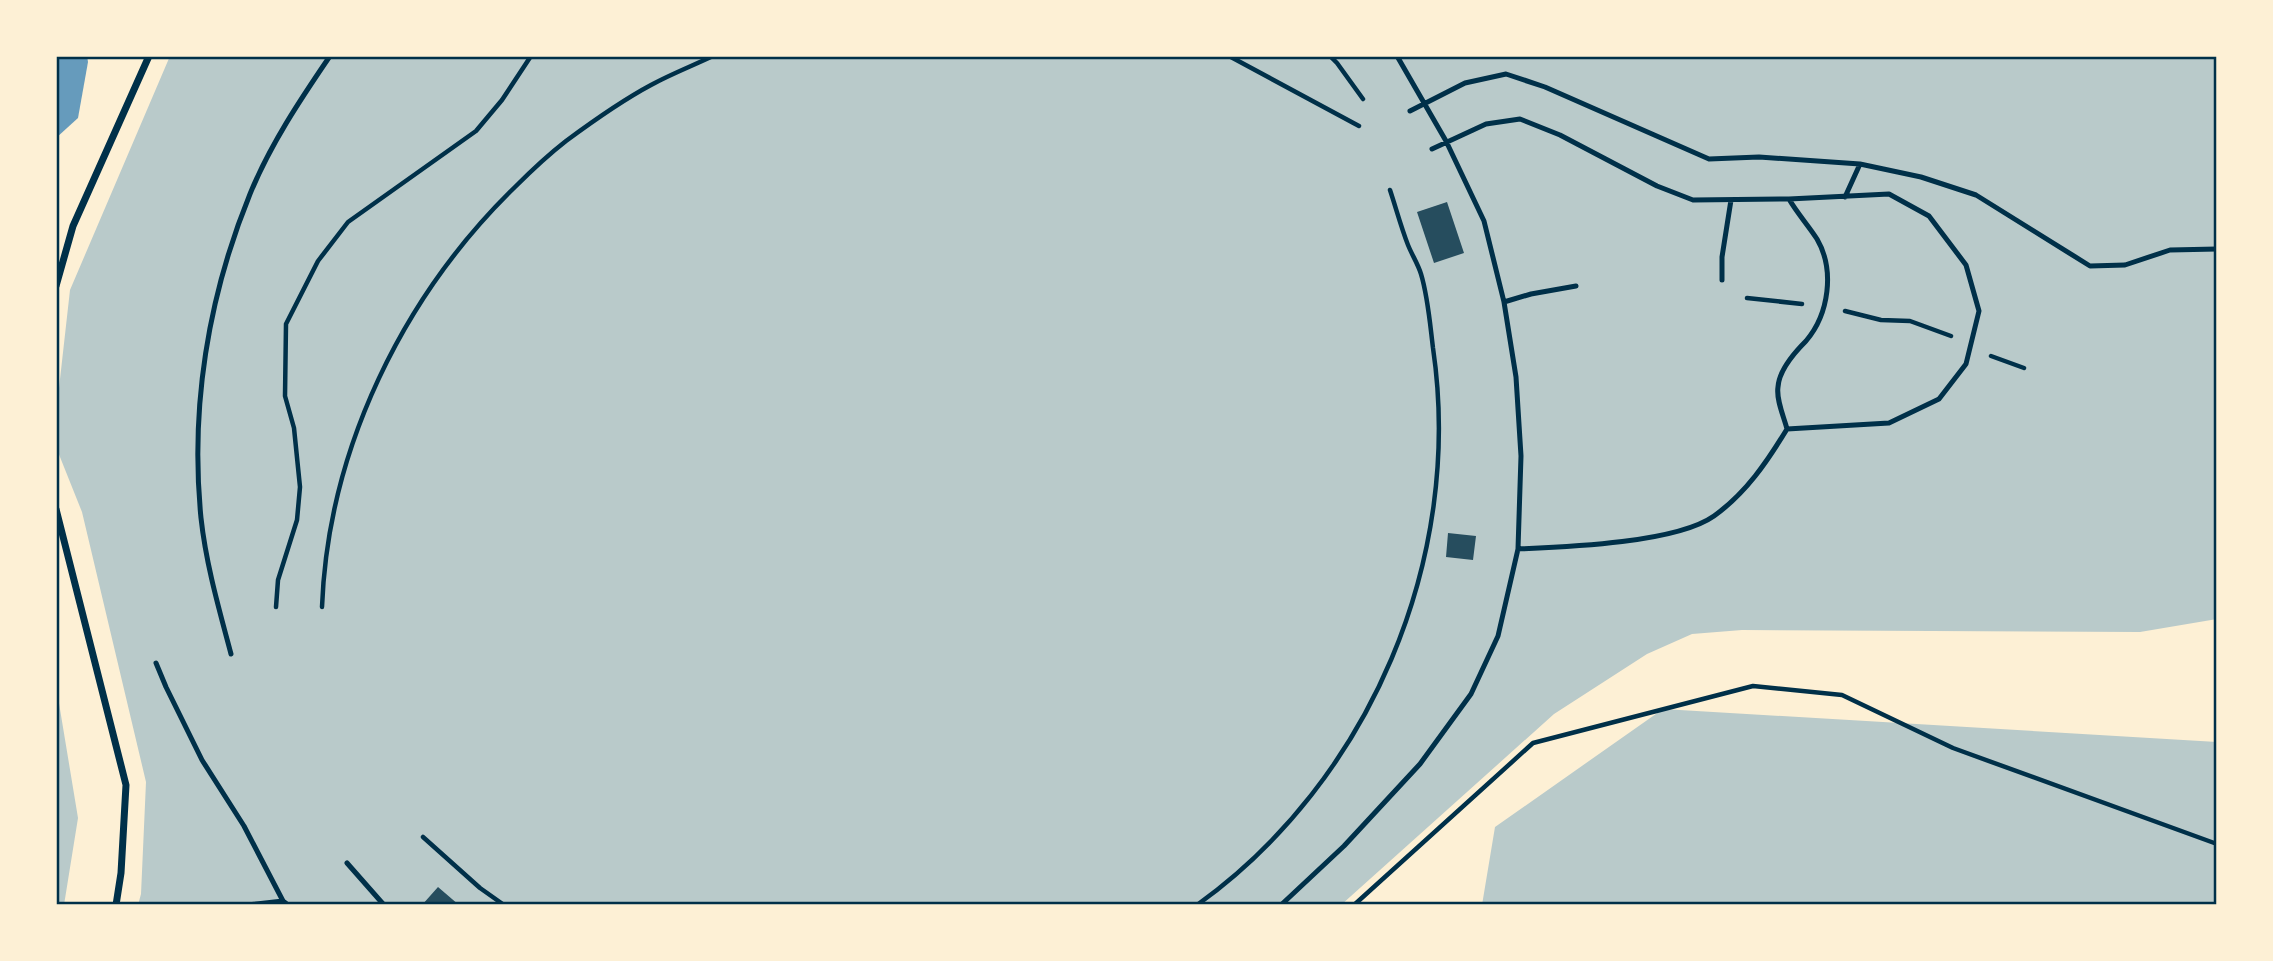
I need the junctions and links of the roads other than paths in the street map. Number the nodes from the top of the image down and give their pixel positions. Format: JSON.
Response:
{"nodes":[{"id":1,"x":149,"y":56,"type":"edge"},
{"id":2,"x":330,"y":56,"type":"edge"},
{"id":3,"x":1397,"y":56,"type":"edge"},
{"id":4,"x":1424,"y":103,"type":"junction"},
{"id":5,"x":1410,"y":111,"type":"dead end"},
{"id":6,"x":1446,"y":141,"type":"junction"},
{"id":7,"x":1433,"y":149,"type":"dead end"},
{"id":8,"x":1860,"y":163,"type":"junction"},
{"id":9,"x":1845,"y":197,"type":"junction"},
{"id":10,"x":1788,"y":199,"type":"junction"},
{"id":11,"x":1731,"y":200,"type":"junction"},
{"id":12,"x":2217,"y":249,"type":"edge"},
{"id":13,"x":1722,"y":280,"type":"dead end"},
{"id":14,"x":56,"y":286,"type":"edge"},
{"id":15,"x":1576,"y":286,"type":"dead end"},
{"id":16,"x":1504,"y":303,"type":"junction"},
{"id":17,"x":1787,"y":429,"type":"junction"},
{"id":18,"x":56,"y":509,"type":"edge"},
{"id":19,"x":1517,"y":549,"type":"junction"},
{"id":20,"x":231,"y":653,"type":"dead end"},
{"id":21,"x":156,"y":663,"type":"dead end"},
{"id":22,"x":347,"y":863,"type":"dead end"},
{"id":23,"x":285,"y":903,"type":"edge"},
{"id":24,"x":116,"y":905,"type":"edge"},
{"id":25,"x":248,"y":905,"type":"edge"},
{"id":26,"x":384,"y":905,"type":"edge"},
{"id":27,"x":1281,"y":905,"type":"edge"}],
"edges":[{"from":1,"to":14,"type":"street"},
{"from":2,"to":20,"type":"lane"},
{"from":3,"to":4,"type":"lane"},
{"from":4,"to":5,"type":"lane"},
{"from":4,"to":6,"type":"lane"},
{"from":4,"to":8,"type":"lane"},
{"from":6,"to":7,"type":"lane"},
{"from":6,"to":11,"type":"lane"},
{"from":6,"to":16,"type":"lane"},
{"from":8,"to":9,"type":"lane"},
{"from":8,"to":12,"type":"lane"},
{"from":9,"to":10,"type":"lane"},
{"from":9,"to":17,"type":"lane"},
{"from":10,"to":11,"type":"lane"},
{"from":10,"to":17,"type":"lane"},
{"from":11,"to":13,"type":"lane"},
{"from":15,"to":16,"type":"lane"},
{"from":16,"to":19,"type":"lane"},
{"from":17,"to":19,"type":"lane"},
{"from":18,"to":24,"type":"street"},
{"from":19,"to":27,"type":"lane"},
{"from":21,"to":23,"type":"lane"},
{"from":22,"to":26,"type":"lane"},
{"from":23,"to":25,"type":"lane"}]}
